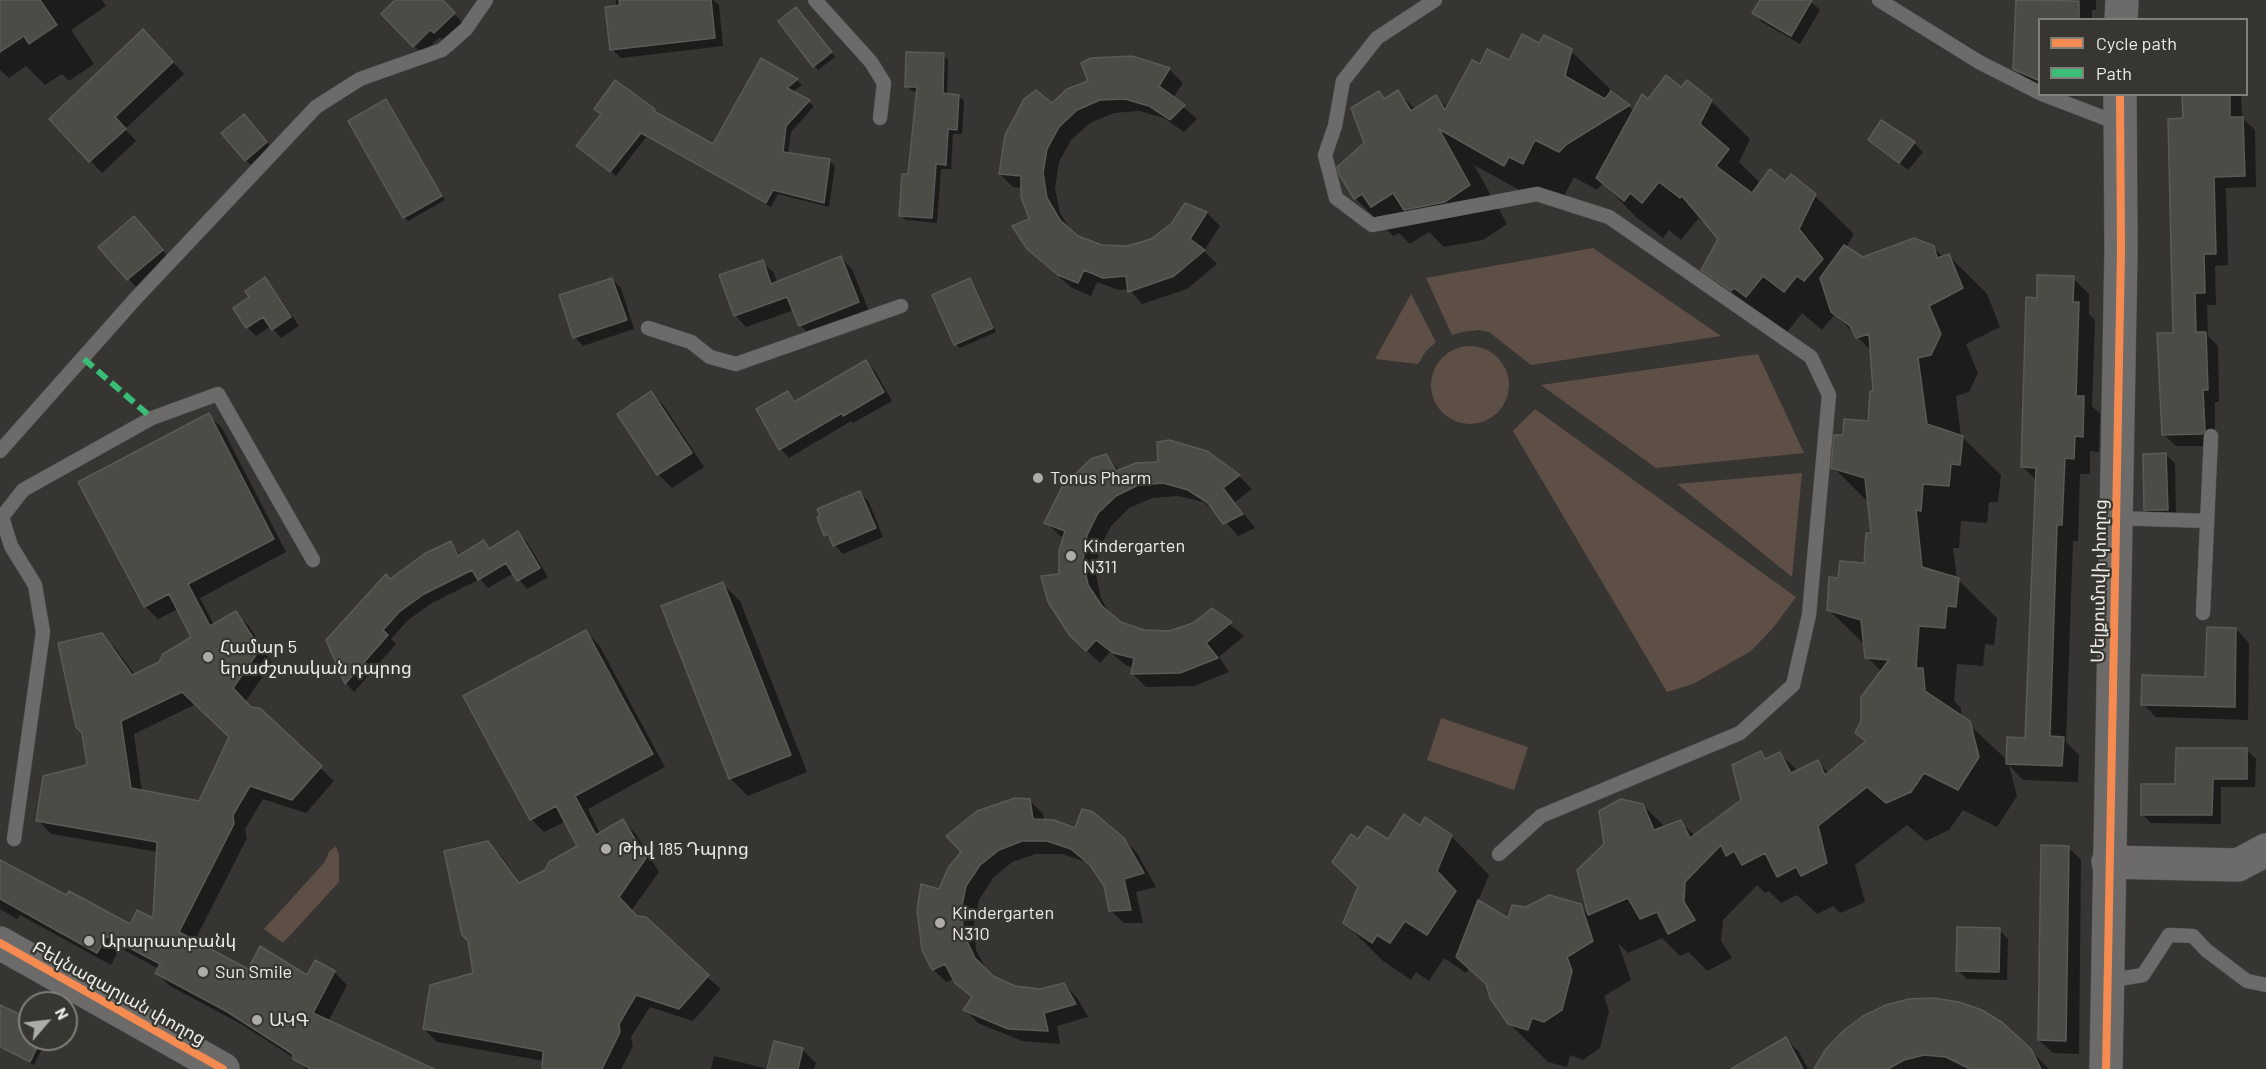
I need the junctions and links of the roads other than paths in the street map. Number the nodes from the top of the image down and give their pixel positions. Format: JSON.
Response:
{"nodes":[{"id":1,"x":486,"y":0,"type":"edge"},
{"id":2,"x":815,"y":0,"type":"edge"},
{"id":3,"x":1435,"y":0,"type":"edge"},
{"id":4,"x":1879,"y":0,"type":"edge"},
{"id":5,"x":2122,"y":0,"type":"edge"},
{"id":6,"x":2121,"y":18,"type":"edge"},
{"id":7,"x":2038,"y":92,"type":"edge"},
{"id":8,"x":2052,"y":96,"type":"edge"},
{"id":9,"x":2120,"y":109,"type":"edge"},
{"id":10,"x":880,"y":118,"type":"dead end"},
{"id":11,"x":901,"y":306,"type":"dead end"},
{"id":12,"x":648,"y":328,"type":"dead end"},
{"id":13,"x":2211,"y":436,"type":"dead end"},
{"id":14,"x":0,"y":452,"type":"edge"},
{"id":15,"x":2115,"y":518,"type":"junction"},
{"id":16,"x":2207,"y":521,"type":"junction"},
{"id":17,"x":313,"y":560,"type":"dead end"},
{"id":18,"x":2203,"y":613,"type":"dead end"},
{"id":19,"x":14,"y":839,"type":"dead end"},
{"id":20,"x":2266,"y":850,"type":"edge"},
{"id":21,"x":1499,"y":854,"type":"dead end"},
{"id":22,"x":2109,"y":862,"type":"junction"},
{"id":23,"x":0,"y":943,"type":"edge"},
{"id":24,"x":0,"y":954,"type":"edge"},
{"id":25,"x":2107,"y":981,"type":"junction"},
{"id":26,"x":2266,"y":985,"type":"edge"},
{"id":27,"x":202,"y":1069,"type":"edge"},
{"id":28,"x":224,"y":1069,"type":"edge"},
{"id":29,"x":2106,"y":1069,"type":"edge"}],
"edges":[{"from":1,"to":14,"type":"lane"},
{"from":2,"to":10,"type":"lane"},
{"from":3,"to":21,"type":"lane"},
{"from":4,"to":7,"type":"lane"},
{"from":5,"to":6,"type":"street"},
{"from":8,"to":9,"type":"lane"},
{"from":9,"to":15,"type":"street","name":"Մելքումովի փողոց"},
{"from":11,"to":12,"type":"lane"},
{"from":13,"to":16,"type":"lane"},
{"from":15,"to":16,"type":"lane"},
{"from":15,"to":22,"type":"street","name":"Մելքումովի փողոց"},
{"from":16,"to":18,"type":"lane"},
{"from":17,"to":19,"type":"lane"},
{"from":20,"to":22,"type":"street"},
{"from":22,"to":25,"type":"street","name":"Մելքումովի փողոց"},
{"from":23,"to":28,"type":"street","name":"Բեկնազարյան փողոց"},
{"from":24,"to":27,"type":"street","name":"Բեկնազարյան փողոց"},
{"from":25,"to":26,"type":"lane"},
{"from":25,"to":29,"type":"street","name":"Մելքումովի փողոց"}]}
